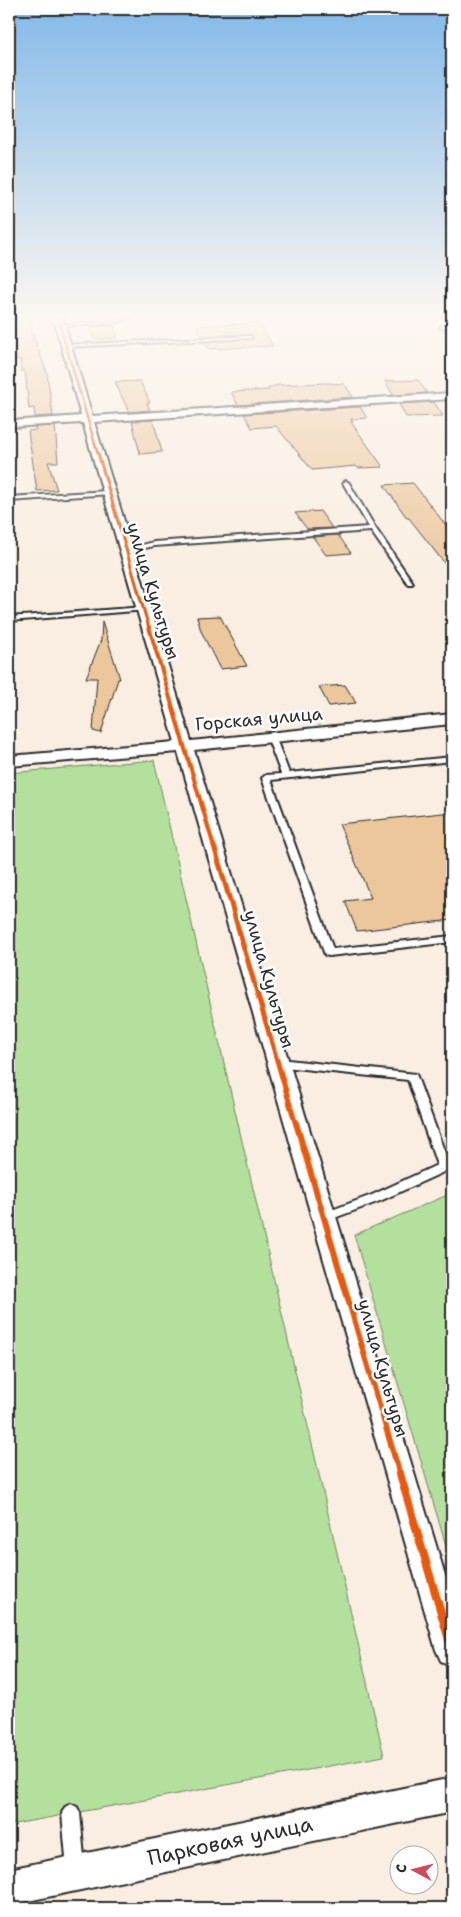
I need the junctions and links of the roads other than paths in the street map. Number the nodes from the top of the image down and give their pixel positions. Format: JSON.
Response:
{"nodes":[{"id":1,"x":83,"y":405,"type":"edge"},
{"id":2,"x":302,"y":405,"type":"edge"},
{"id":3,"x":87,"y":419,"type":"junction"},
{"id":4,"x":9,"y":424,"type":"edge"},
{"id":5,"x":346,"y":483,"type":"dead end"},
{"id":6,"x":108,"y":493,"type":"junction"},
{"id":7,"x":9,"y":499,"type":"edge"},
{"id":8,"x":373,"y":529,"type":"junction"},
{"id":9,"x":126,"y":550,"type":"junction"},
{"id":10,"x":410,"y":583,"type":"dead end"},
{"id":11,"x":145,"y":609,"type":"junction"},
{"id":12,"x":9,"y":620,"type":"edge"},
{"id":13,"x":452,"y":720,"type":"edge"},
{"id":14,"x":272,"y":739,"type":"junction"},
{"id":15,"x":185,"y":746,"type":"junction"},
{"id":16,"x":452,"y":759,"type":"edge"},
{"id":17,"x":9,"y":761,"type":"edge"},
{"id":18,"x":286,"y":776,"type":"junction"},
{"id":19,"x":452,"y":939,"type":"edge"},
{"id":20,"x":279,"y":1064,"type":"junction"},
{"id":21,"x":325,"y":1217,"type":"junction"},
{"id":22,"x":452,"y":1650,"type":"edge"},
{"id":23,"x":452,"y":1795,"type":"edge"},
{"id":24,"x":71,"y":1813,"type":"dead end"},
{"id":25,"x":77,"y":1872,"type":"junction"},
{"id":26,"x":9,"y":1887,"type":"edge"}],
"edges":[{"from":1,"to":3,"type":"street","name":"улица Культуры"},
{"from":2,"to":3,"type":"street"},
{"from":3,"to":4,"type":"street"},
{"from":3,"to":6,"type":"street","name":"улица Культуры"},
{"from":5,"to":8,"type":"lane"},
{"from":6,"to":7,"type":"lane"},
{"from":6,"to":9,"type":"street","name":"улица Культуры"},
{"from":8,"to":9,"type":"lane"},
{"from":8,"to":10,"type":"lane"},
{"from":9,"to":11,"type":"street","name":"улица Культуры"},
{"from":11,"to":12,"type":"lane"},
{"from":11,"to":15,"type":"street","name":"улица Культуры"},
{"from":13,"to":14,"type":"street","name":"Горская улица"},
{"from":14,"to":15,"type":"street","name":"Горская улица"},
{"from":14,"to":18,"type":"lane"},
{"from":15,"to":17,"type":"street","name":"Горская улица"},
{"from":15,"to":20,"type":"street","name":"улица Культуры"},
{"from":16,"to":18,"type":"lane"},
{"from":18,"to":19,"type":"lane"},
{"from":20,"to":21,"type":"street","name":"улица Культуры"},
{"from":20,"to":21,"type":"lane"},
{"from":21,"to":22,"type":"street","name":"улица Культуры"},
{"from":23,"to":25,"type":"street","name":"Парковая улица"},
{"from":24,"to":25,"type":"lane"},
{"from":25,"to":26,"type":"street","name":"Парковая улица"}]}
